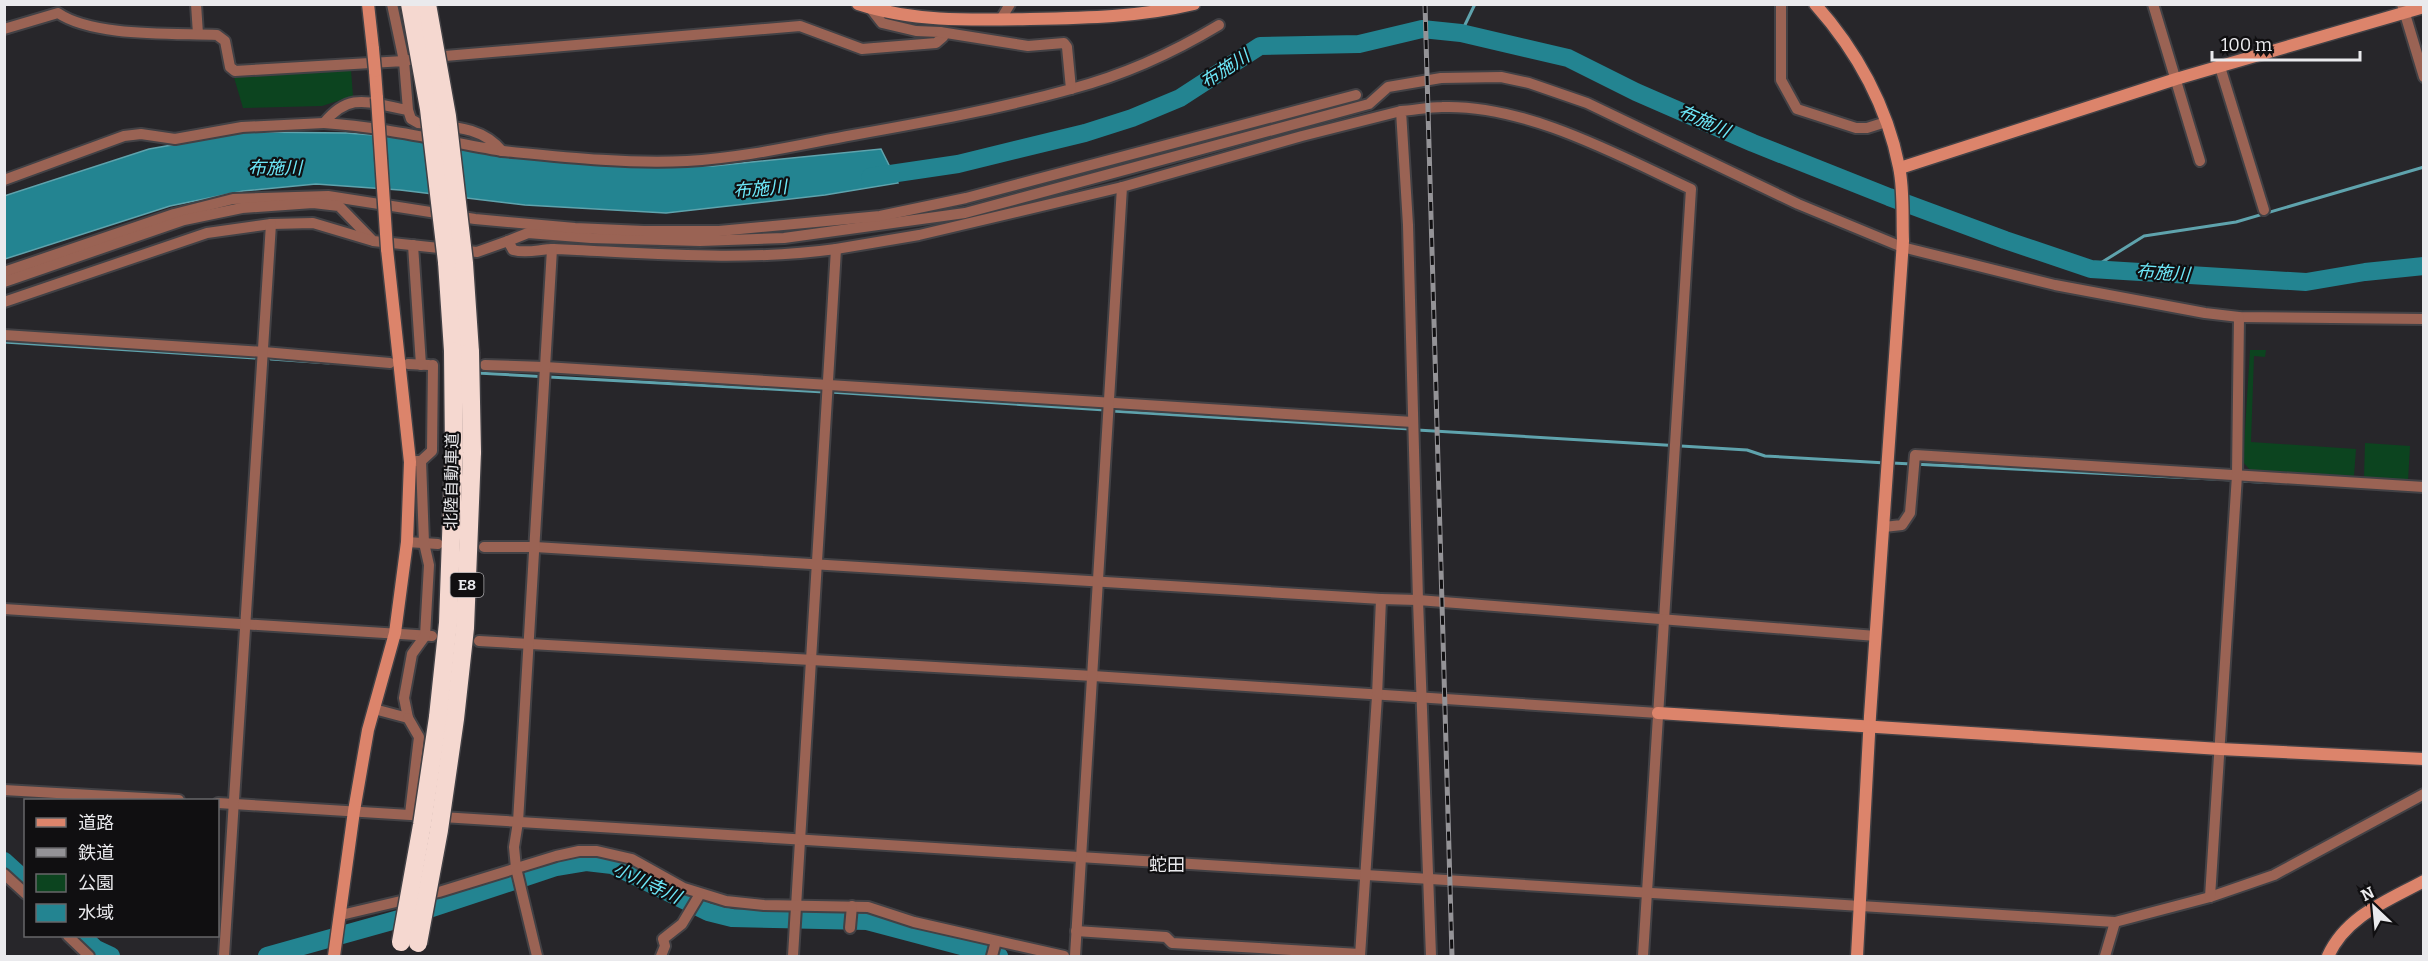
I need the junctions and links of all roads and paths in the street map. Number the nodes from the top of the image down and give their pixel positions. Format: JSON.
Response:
{"nodes":[{"id":1,"x":196,"y":4,"type":"edge"},
{"id":2,"x":368,"y":4,"type":"edge"},
{"id":3,"x":392,"y":4,"type":"edge"},
{"id":4,"x":410,"y":4,"type":"edge"},
{"id":5,"x":427,"y":4,"type":"edge"},
{"id":6,"x":858,"y":4,"type":"edge"},
{"id":7,"x":1010,"y":4,"type":"edge"},
{"id":8,"x":1194,"y":4,"type":"edge"},
{"id":9,"x":1781,"y":4,"type":"edge"},
{"id":10,"x":2153,"y":4,"type":"edge"},
{"id":11,"x":1816,"y":5,"type":"edge"},
{"id":12,"x":2424,"y":7,"type":"edge"},
{"id":13,"x":2403,"y":8,"type":"edge"},
{"id":14,"x":871,"y":9,"type":"junction"},
{"id":15,"x":1001,"y":19,"type":"junction"},
{"id":16,"x":1219,"y":25,"type":"dead end"},
{"id":17,"x":4,"y":29,"type":"edge"},
{"id":18,"x":940,"y":32,"type":"junction"},
{"id":19,"x":198,"y":34,"type":"junction"},
{"id":20,"x":404,"y":60,"type":"junction"},
{"id":21,"x":2220,"y":67,"type":"junction"},
{"id":22,"x":2424,"y":77,"type":"edge"},
{"id":23,"x":2176,"y":80,"type":"junction"},
{"id":24,"x":1071,"y":89,"type":"junction"},
{"id":25,"x":1356,"y":95,"type":"dead end"},
{"id":26,"x":408,"y":110,"type":"junction"},
{"id":27,"x":1401,"y":111,"type":"junction"},
{"id":28,"x":1886,"y":122,"type":"junction"},
{"id":29,"x":324,"y":123,"type":"junction"},
{"id":30,"x":502,"y":151,"type":"junction"},
{"id":31,"x":2200,"y":161,"type":"dead end"},
{"id":32,"x":1900,"y":168,"type":"junction"},
{"id":33,"x":4,"y":180,"type":"edge"},
{"id":34,"x":1122,"y":187,"type":"junction"},
{"id":35,"x":2264,"y":210,"type":"dead end"},
{"id":36,"x":271,"y":224,"type":"junction"},
{"id":37,"x":373,"y":241,"type":"junction"},
{"id":38,"x":508,"y":241,"type":"junction"},
{"id":39,"x":1903,"y":244,"type":"junction"},
{"id":40,"x":413,"y":245,"type":"junction"},
{"id":41,"x":552,"y":249,"type":"junction"},
{"id":42,"x":836,"y":249,"type":"junction"},
{"id":43,"x":455,"y":263,"type":"junction"},
{"id":44,"x":4,"y":272,"type":"edge"},
{"id":45,"x":4,"y":282,"type":"edge"},
{"id":46,"x":4,"y":302,"type":"edge"},
{"id":47,"x":2239,"y":317,"type":"junction"},
{"id":48,"x":2424,"y":320,"type":"edge"},
{"id":49,"x":4,"y":335,"type":"edge"},
{"id":50,"x":264,"y":352,"type":"junction"},
{"id":51,"x":390,"y":363,"type":"dead end"},
{"id":52,"x":408,"y":364,"type":"dead end"},
{"id":53,"x":421,"y":364,"type":"junction"},
{"id":54,"x":485,"y":365,"type":"dead end"},
{"id":55,"x":545,"y":367,"type":"junction"},
{"id":56,"x":829,"y":386,"type":"junction"},
{"id":57,"x":1109,"y":402,"type":"junction"},
{"id":58,"x":1413,"y":422,"type":"junction"},
{"id":59,"x":415,"y":461,"type":"junction"},
{"id":60,"x":2237,"y":476,"type":"junction"},
{"id":61,"x":2424,"y":487,"type":"edge"},
{"id":62,"x":1884,"y":527,"type":"junction"},
{"id":63,"x":407,"y":542,"type":"junction"},
{"id":64,"x":424,"y":543,"type":"junction"},
{"id":65,"x":438,"y":544,"type":"dead end"},
{"id":66,"x":484,"y":547,"type":"dead end"},
{"id":67,"x":535,"y":548,"type":"junction"},
{"id":68,"x":817,"y":564,"type":"junction"},
{"id":69,"x":1098,"y":582,"type":"junction"},
{"id":70,"x":1381,"y":599,"type":"junction"},
{"id":71,"x":1419,"y":600,"type":"junction"},
{"id":72,"x":4,"y":609,"type":"edge"},
{"id":73,"x":1664,"y":618,"type":"junction"},
{"id":74,"x":246,"y":625,"type":"junction"},
{"id":75,"x":395,"y":633,"type":"junction"},
{"id":76,"x":429,"y":636,"type":"junction"},
{"id":77,"x":1876,"y":636,"type":"junction"},
{"id":78,"x":479,"y":641,"type":"dead end"},
{"id":79,"x":528,"y":643,"type":"junction"},
{"id":80,"x":811,"y":660,"type":"junction"},
{"id":81,"x":1093,"y":676,"type":"junction"},
{"id":82,"x":1377,"y":696,"type":"junction"},
{"id":83,"x":1424,"y":699,"type":"junction"},
{"id":84,"x":374,"y":709,"type":"junction"},
{"id":85,"x":1658,"y":713,"type":"junction"},
{"id":86,"x":408,"y":718,"type":"junction"},
{"id":87,"x":1869,"y":726,"type":"junction"},
{"id":88,"x":2220,"y":748,"type":"junction"},
{"id":89,"x":2424,"y":759,"type":"edge"},
{"id":90,"x":4,"y":790,"type":"edge"},
{"id":91,"x":2424,"y":795,"type":"edge"},
{"id":92,"x":147,"y":799,"type":"edge"},
{"id":93,"x":219,"y":803,"type":"edge"},
{"id":94,"x":234,"y":804,"type":"junction"},
{"id":95,"x":354,"y":811,"type":"junction"},
{"id":96,"x":410,"y":814,"type":"junction"},
{"id":97,"x":518,"y":822,"type":"junction"},
{"id":98,"x":800,"y":840,"type":"junction"},
{"id":99,"x":1080,"y":858,"type":"junction"},
{"id":100,"x":516,"y":868,"type":"junction"},
{"id":101,"x":4,"y":874,"type":"edge"},
{"id":102,"x":1365,"y":875,"type":"junction"},
{"id":103,"x":1427,"y":879,"type":"junction"},
{"id":104,"x":2424,"y":881,"type":"edge"},
{"id":105,"x":24,"y":892,"type":"edge"},
{"id":106,"x":1647,"y":892,"type":"junction"},
{"id":107,"x":700,"y":894,"type":"junction"},
{"id":108,"x":2210,"y":897,"type":"junction"},
{"id":109,"x":852,"y":906,"type":"junction"},
{"id":110,"x":1860,"y":906,"type":"junction"},
{"id":111,"x":796,"y":909,"type":"junction"},
{"id":112,"x":341,"y":915,"type":"junction"},
{"id":113,"x":2115,"y":922,"type":"junction"},
{"id":114,"x":850,"y":928,"type":"dead end"},
{"id":115,"x":1076,"y":931,"type":"junction"},
{"id":116,"x":69,"y":937,"type":"edge"},
{"id":117,"x":996,"y":940,"type":"junction"},
{"id":118,"x":408,"y":949,"type":"edge"},
{"id":119,"x":335,"y":953,"type":"edge"},
{"id":120,"x":1360,"y":955,"type":"edge"},
{"id":121,"x":2108,"y":955,"type":"edge"},
{"id":122,"x":89,"y":957,"type":"edge"},
{"id":123,"x":224,"y":957,"type":"edge"},
{"id":124,"x":537,"y":957,"type":"edge"},
{"id":125,"x":661,"y":957,"type":"edge"},
{"id":126,"x":793,"y":957,"type":"edge"},
{"id":127,"x":992,"y":957,"type":"edge"},
{"id":128,"x":1064,"y":957,"type":"edge"},
{"id":129,"x":1075,"y":957,"type":"edge"},
{"id":130,"x":1431,"y":957,"type":"edge"},
{"id":131,"x":1643,"y":957,"type":"edge"},
{"id":132,"x":1857,"y":957,"type":"edge"},
{"id":133,"x":2328,"y":957,"type":"edge"}],
"edges":[{"from":1,"to":19,"type":"street"},
{"from":2,"to":59,"type":"street","bridge":true},
{"from":3,"to":20,"type":"street"},
{"from":4,"to":43,"type":"highway","name":"北陸自動車道","number":"E8","bridge":true},
{"from":5,"to":43,"type":"highway","name":"北陸自動車道","number":"E8","bridge":true},
{"from":6,"to":14,"type":"street"},
{"from":7,"to":15,"type":"street"},
{"from":8,"to":15,"type":"street"},
{"from":9,"to":28,"type":"street"},
{"from":10,"to":23,"type":"street"},
{"from":11,"to":28,"type":"street"},
{"from":12,"to":13,"type":"street"},
{"from":13,"to":21,"type":"street"},
{"from":13,"to":22,"type":"street"},
{"from":14,"to":15,"type":"street"},
{"from":14,"to":18,"type":"street"},
{"from":16,"to":24,"type":"street"},
{"from":17,"to":19,"type":"street"},
{"from":18,"to":20,"type":"street"},
{"from":18,"to":24,"type":"street"},
{"from":19,"to":20,"type":"street"},
{"from":20,"to":26,"type":"street"},
{"from":21,"to":23,"type":"street"},
{"from":21,"to":35,"type":"street"},
{"from":23,"to":31,"type":"street"},
{"from":23,"to":32,"type":"street"},
{"from":24,"to":30,"type":"street"},
{"from":25,"to":44,"type":"street"},
{"from":26,"to":29,"type":"street"},
{"from":26,"to":30,"type":"street"},
{"from":27,"to":34,"type":"street"},
{"from":27,"to":58,"type":"street"},
{"from":27,"to":73,"type":"street"},
{"from":28,"to":32,"type":"street"},
{"from":29,"to":30,"type":"street"},
{"from":29,"to":33,"type":"street"},
{"from":32,"to":39,"type":"street"},
{"from":34,"to":42,"type":"street"},
{"from":34,"to":57,"type":"street"},
{"from":36,"to":37,"type":"street"},
{"from":36,"to":46,"type":"street"},
{"from":36,"to":50,"type":"street"},
{"from":37,"to":40,"type":"street"},
{"from":37,"to":45,"type":"street"},
{"from":38,"to":39,"type":"street"},
{"from":38,"to":40,"type":"street"},
{"from":38,"to":41,"type":"street"},
{"from":39,"to":47,"type":"street"},
{"from":39,"to":62,"type":"street"},
{"from":40,"to":53,"type":"street"},
{"from":41,"to":42,"type":"street"},
{"from":41,"to":55,"type":"street"},
{"from":42,"to":56,"type":"street"},
{"from":43,"to":118,"type":"highway","name":"北陸自動車道","number":"E8","bridge":true},
{"from":47,"to":48,"type":"street"},
{"from":47,"to":60,"type":"street"},
{"from":49,"to":50,"type":"street"},
{"from":50,"to":51,"type":"street"},
{"from":50,"to":74,"type":"street"},
{"from":52,"to":53,"type":"street"},
{"from":53,"to":59,"type":"street"},
{"from":54,"to":55,"type":"street"},
{"from":55,"to":56,"type":"street"},
{"from":55,"to":67,"type":"street"},
{"from":56,"to":57,"type":"street"},
{"from":56,"to":68,"type":"street"},
{"from":57,"to":58,"type":"street"},
{"from":57,"to":69,"type":"street"},
{"from":58,"to":71,"type":"street"},
{"from":59,"to":63,"type":"street"},
{"from":59,"to":64,"type":"street"},
{"from":60,"to":61,"type":"street"},
{"from":60,"to":62,"type":"street"},
{"from":60,"to":88,"type":"street"},
{"from":62,"to":77,"type":"street"},
{"from":63,"to":64,"type":"street"},
{"from":63,"to":75,"type":"street"},
{"from":64,"to":65,"type":"street"},
{"from":64,"to":76,"type":"street"},
{"from":66,"to":67,"type":"street"},
{"from":67,"to":68,"type":"street"},
{"from":67,"to":79,"type":"street"},
{"from":68,"to":69,"type":"street"},
{"from":68,"to":80,"type":"street"},
{"from":69,"to":70,"type":"street"},
{"from":69,"to":81,"type":"street"},
{"from":70,"to":71,"type":"street"},
{"from":70,"to":82,"type":"street"},
{"from":71,"to":73,"type":"street"},
{"from":71,"to":83,"type":"street"},
{"from":72,"to":74,"type":"street"},
{"from":73,"to":77,"type":"street"},
{"from":73,"to":85,"type":"street"},
{"from":74,"to":75,"type":"street"},
{"from":74,"to":94,"type":"street"},
{"from":75,"to":76,"type":"street"},
{"from":75,"to":84,"type":"street"},
{"from":76,"to":86,"type":"street"},
{"from":77,"to":87,"type":"street"},
{"from":78,"to":79,"type":"street"},
{"from":79,"to":80,"type":"street"},
{"from":79,"to":97,"type":"street"},
{"from":80,"to":81,"type":"street"},
{"from":80,"to":98,"type":"street"},
{"from":81,"to":82,"type":"street"},
{"from":81,"to":99,"type":"street"},
{"from":82,"to":83,"type":"street"},
{"from":82,"to":102,"type":"street"},
{"from":83,"to":85,"type":"street"},
{"from":83,"to":103,"type":"street"},
{"from":84,"to":86,"type":"street"},
{"from":84,"to":95,"type":"street"},
{"from":85,"to":87,"type":"street"},
{"from":85,"to":106,"type":"street"},
{"from":86,"to":96,"type":"street"},
{"from":87,"to":88,"type":"street"},
{"from":87,"to":110,"type":"street"},
{"from":88,"to":89,"type":"street"},
{"from":88,"to":108,"type":"street"},
{"from":90,"to":92,"type":"street"},
{"from":91,"to":108,"type":"street"},
{"from":93,"to":94,"type":"street"},
{"from":94,"to":95,"type":"street"},
{"from":94,"to":123,"type":"street"},
{"from":95,"to":96,"type":"street"},
{"from":95,"to":112,"type":"street"},
{"from":96,"to":97,"type":"street"},
{"from":97,"to":98,"type":"street"},
{"from":97,"to":100,"type":"street"},
{"from":98,"to":99,"type":"street"},
{"from":98,"to":111,"type":"street"},
{"from":99,"to":102,"type":"street"},
{"from":99,"to":115,"type":"street"},
{"from":100,"to":107,"type":"street"},
{"from":100,"to":112,"type":"street"},
{"from":100,"to":124,"type":"street"},
{"from":101,"to":105,"type":"street"},
{"from":102,"to":103,"type":"street"},
{"from":102,"to":120,"type":"street"},
{"from":103,"to":106,"type":"street"},
{"from":103,"to":130,"type":"street"},
{"from":104,"to":133,"type":"street"},
{"from":106,"to":110,"type":"street"},
{"from":106,"to":131,"type":"street"},
{"from":107,"to":111,"type":"street"},
{"from":107,"to":125,"type":"street"},
{"from":108,"to":113,"type":"street"},
{"from":109,"to":111,"type":"street"},
{"from":109,"to":114,"type":"street"},
{"from":109,"to":117,"type":"street"},
{"from":110,"to":113,"type":"street"},
{"from":110,"to":132,"type":"street"},
{"from":111,"to":126,"type":"street"},
{"from":112,"to":119,"type":"street"},
{"from":113,"to":121,"type":"street"},
{"from":115,"to":120,"type":"street"},
{"from":115,"to":129,"type":"street"},
{"from":116,"to":122,"type":"street"},
{"from":117,"to":127,"type":"street"},
{"from":117,"to":128,"type":"street"}]}
